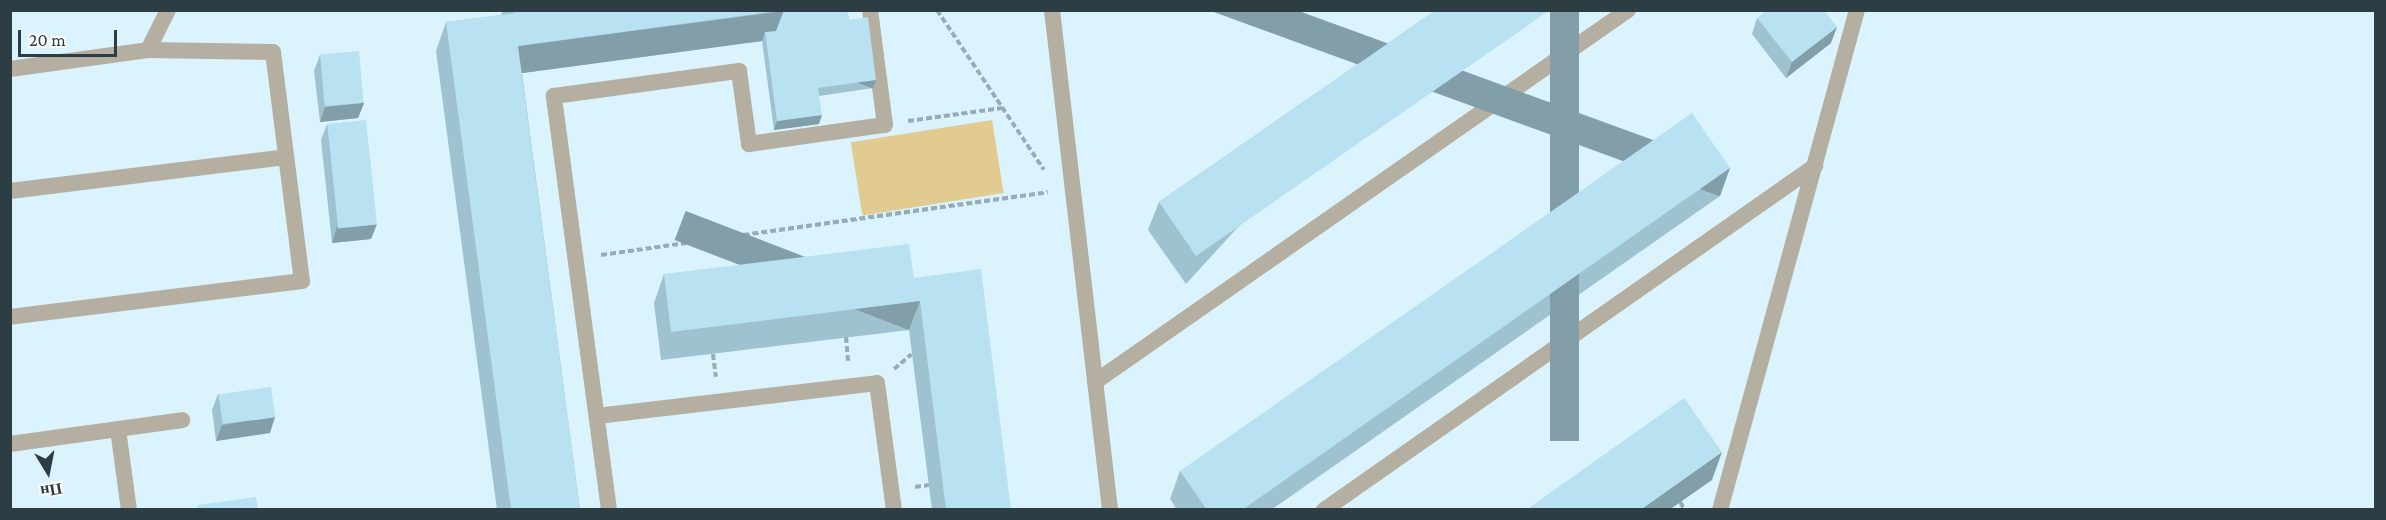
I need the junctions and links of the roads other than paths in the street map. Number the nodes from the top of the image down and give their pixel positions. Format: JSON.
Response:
{"nodes":[{"id":1,"x":168,"y":10,"type":"edge"},
{"id":2,"x":870,"y":10,"type":"edge"},
{"id":3,"x":1052,"y":10,"type":"edge"},
{"id":4,"x":1628,"y":10,"type":"edge"},
{"id":5,"x":1857,"y":10,"type":"edge"},
{"id":6,"x":148,"y":50,"type":"junction"},
{"id":7,"x":10,"y":69,"type":"edge"},
{"id":8,"x":286,"y":156,"type":"junction"},
{"id":9,"x":1815,"y":166,"type":"junction"},
{"id":10,"x":10,"y":191,"type":"edge"},
{"id":11,"x":10,"y":317,"type":"edge"},
{"id":12,"x":1095,"y":382,"type":"junction"},
{"id":13,"x":597,"y":416,"type":"junction"},
{"id":14,"x":182,"y":420,"type":"dead end"},
{"id":15,"x":118,"y":429,"type":"junction"},
{"id":16,"x":10,"y":444,"type":"edge"},
{"id":17,"x":129,"y":510,"type":"edge"},
{"id":18,"x":609,"y":510,"type":"edge"},
{"id":19,"x":894,"y":510,"type":"edge"},
{"id":20,"x":1110,"y":510,"type":"edge"},
{"id":21,"x":1324,"y":510,"type":"edge"},
{"id":22,"x":1720,"y":510,"type":"edge"}],
"edges":[{"from":1,"to":6,"type":"street"},
{"from":2,"to":13,"type":"street"},
{"from":3,"to":12,"type":"street"},
{"from":4,"to":12,"type":"street"},
{"from":5,"to":9,"type":"street"},
{"from":6,"to":7,"type":"street"},
{"from":6,"to":8,"type":"street"},
{"from":8,"to":10,"type":"street"},
{"from":8,"to":11,"type":"street"},
{"from":9,"to":21,"type":"street"},
{"from":9,"to":22,"type":"street"},
{"from":12,"to":20,"type":"street"},
{"from":13,"to":18,"type":"street"},
{"from":13,"to":19,"type":"street"},
{"from":14,"to":15,"type":"street"},
{"from":15,"to":16,"type":"street"},
{"from":15,"to":17,"type":"street"}]}
